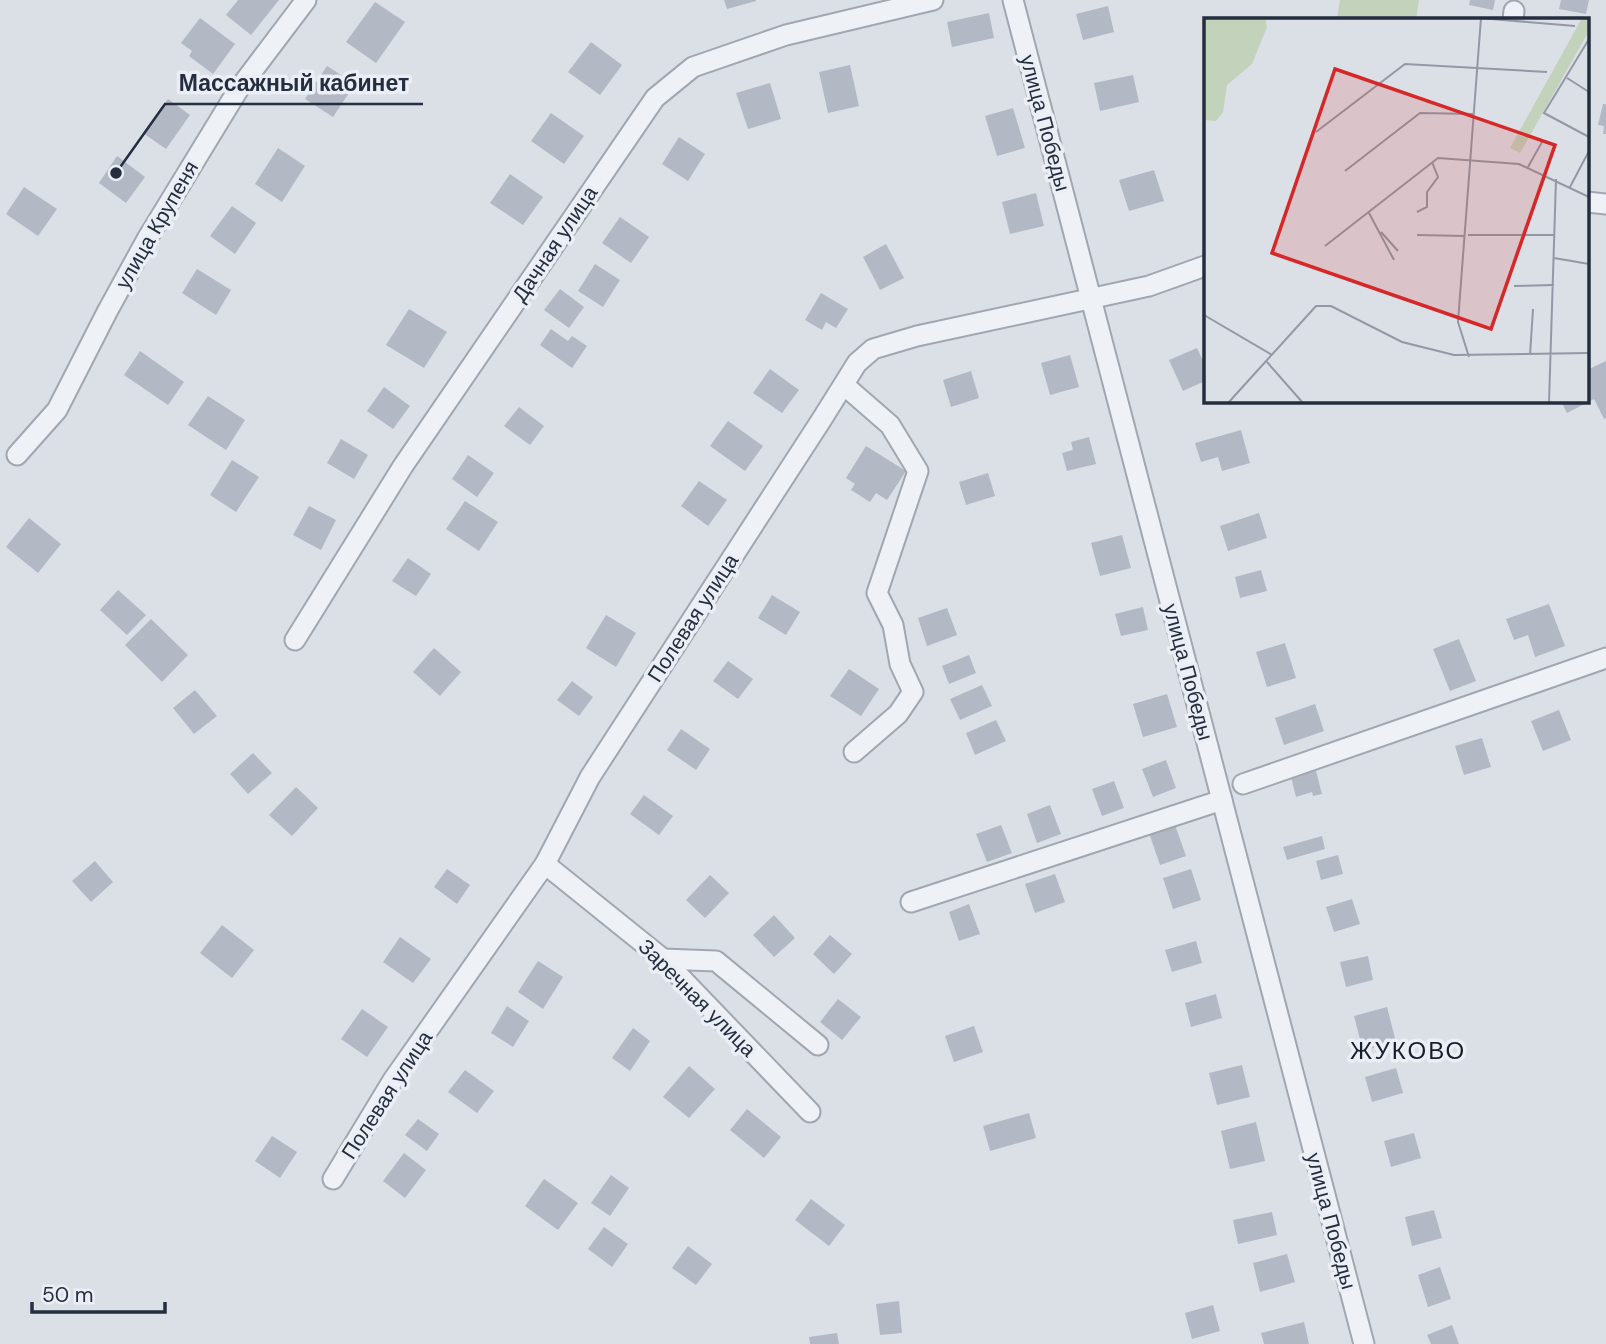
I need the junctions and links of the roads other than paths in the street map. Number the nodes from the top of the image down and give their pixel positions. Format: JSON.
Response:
{"nodes":[{"id":1,"x":306,"y":0,"type":"edge"},
{"id":2,"x":933,"y":0,"type":"edge"},
{"id":3,"x":1013,"y":0,"type":"edge"},
{"id":4,"x":1588,"y":202,"type":"edge"},
{"id":5,"x":1606,"y":204,"type":"edge"},
{"id":6,"x":1204,"y":266,"type":"edge"},
{"id":7,"x":1091,"y":298,"type":"junction"},
{"id":8,"x":844,"y":385,"type":"junction"},
{"id":9,"x":17,"y":455,"type":"dead end"},
{"id":10,"x":295,"y":640,"type":"dead end"},
{"id":11,"x":1606,"y":658,"type":"edge"},
{"id":12,"x":855,"y":752,"type":"dead end"},
{"id":13,"x":1243,"y":784,"type":"dead end"},
{"id":14,"x":1222,"y":800,"type":"junction"},
{"id":15,"x":545,"y":864,"type":"junction"},
{"id":16,"x":911,"y":902,"type":"dead end"},
{"id":17,"x":663,"y":959,"type":"junction"},
{"id":18,"x":818,"y":1045,"type":"dead end"},
{"id":19,"x":810,"y":1112,"type":"dead end"},
{"id":20,"x":333,"y":1179,"type":"dead end"},
{"id":21,"x":1364,"y":1344,"type":"edge"}],
"edges":[{"from":1,"to":9,"type":"street","name":"улица Крупеня"},
{"from":2,"to":10,"type":"street","name":"Дачная улица"},
{"from":3,"to":7,"type":"street","name":"улица Победы"},
{"from":4,"to":5,"type":"street"},
{"from":6,"to":7,"type":"street","name":"Полевая улица"},
{"from":7,"to":8,"type":"street","name":"Полевая улица"},
{"from":7,"to":14,"type":"street","name":"улица Победы"},
{"from":8,"to":12,"type":"street"},
{"from":8,"to":15,"type":"street","name":"Полевая улица"},
{"from":11,"to":13,"type":"street"},
{"from":14,"to":16,"type":"street"},
{"from":14,"to":21,"type":"street","name":"улица Победы"},
{"from":15,"to":17,"type":"street","name":"Заречная улица"},
{"from":15,"to":20,"type":"street","name":"Полевая улица"},
{"from":17,"to":18,"type":"street"},
{"from":17,"to":19,"type":"street","name":"Заречная улица"}]}
